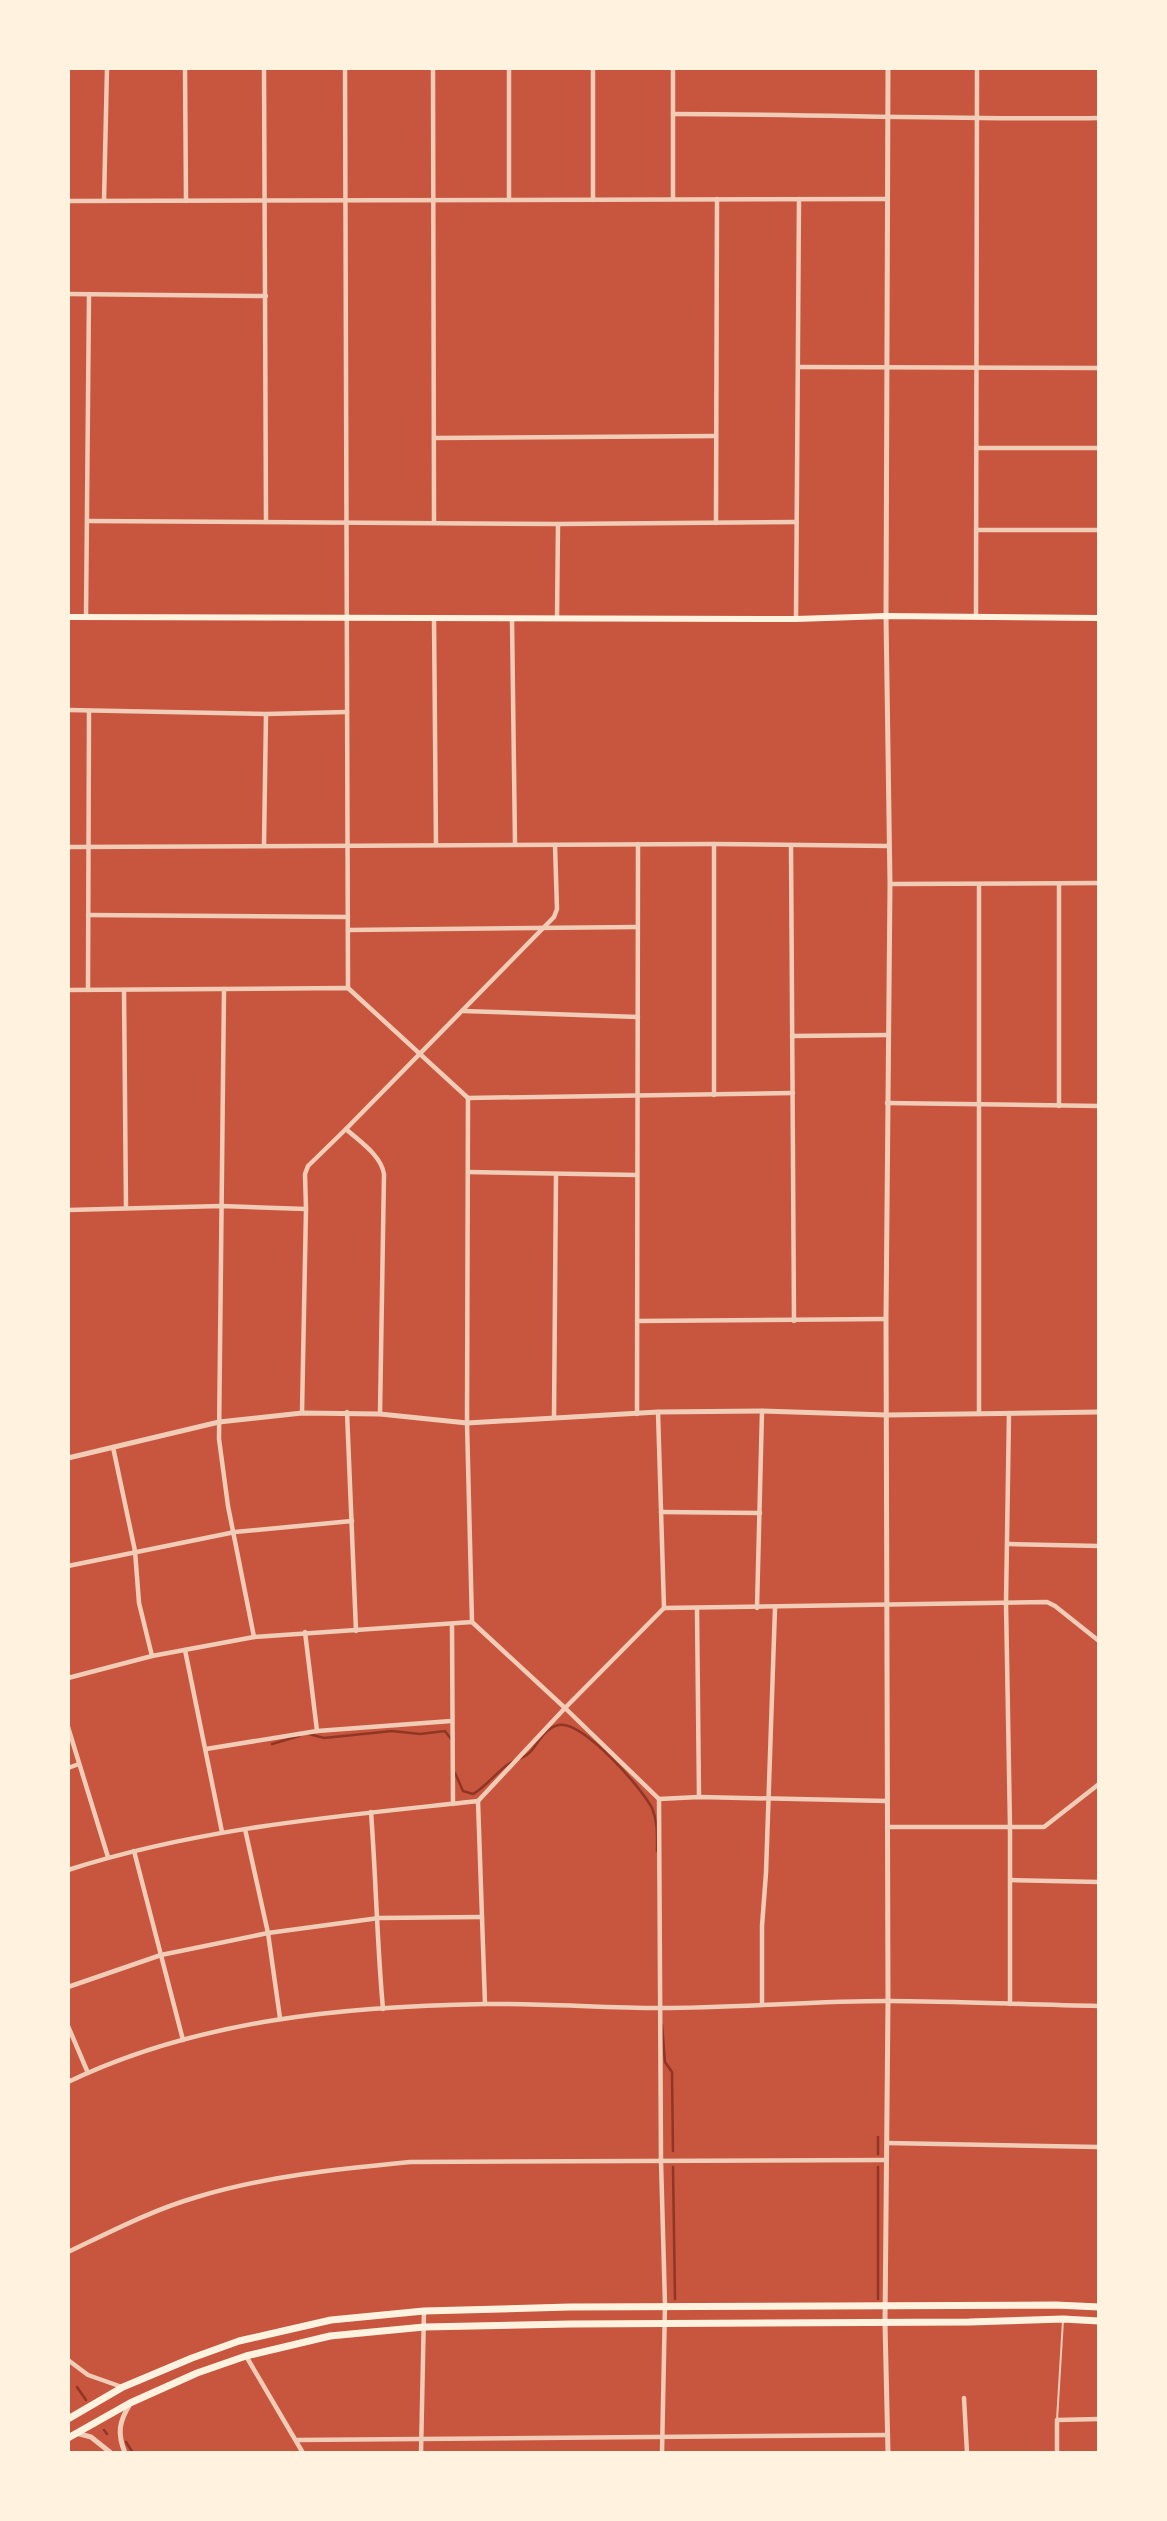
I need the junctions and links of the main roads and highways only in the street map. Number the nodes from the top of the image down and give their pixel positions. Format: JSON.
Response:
{"nodes":[{"id":1,"x":68,"y":617,"type":"edge"},
{"id":2,"x":1099,"y":618,"type":"edge"},
{"id":3,"x":1099,"y":2306,"type":"edge"},
{"id":4,"x":1099,"y":2321,"type":"edge"},
{"id":5,"x":68,"y":2419,"type":"edge"},
{"id":6,"x":68,"y":2438,"type":"edge"}],
"edges":[{"from":1,"to":2,"type":"main road"},
{"from":3,"to":5,"type":"main road"},
{"from":4,"to":6,"type":"main road"}]}
